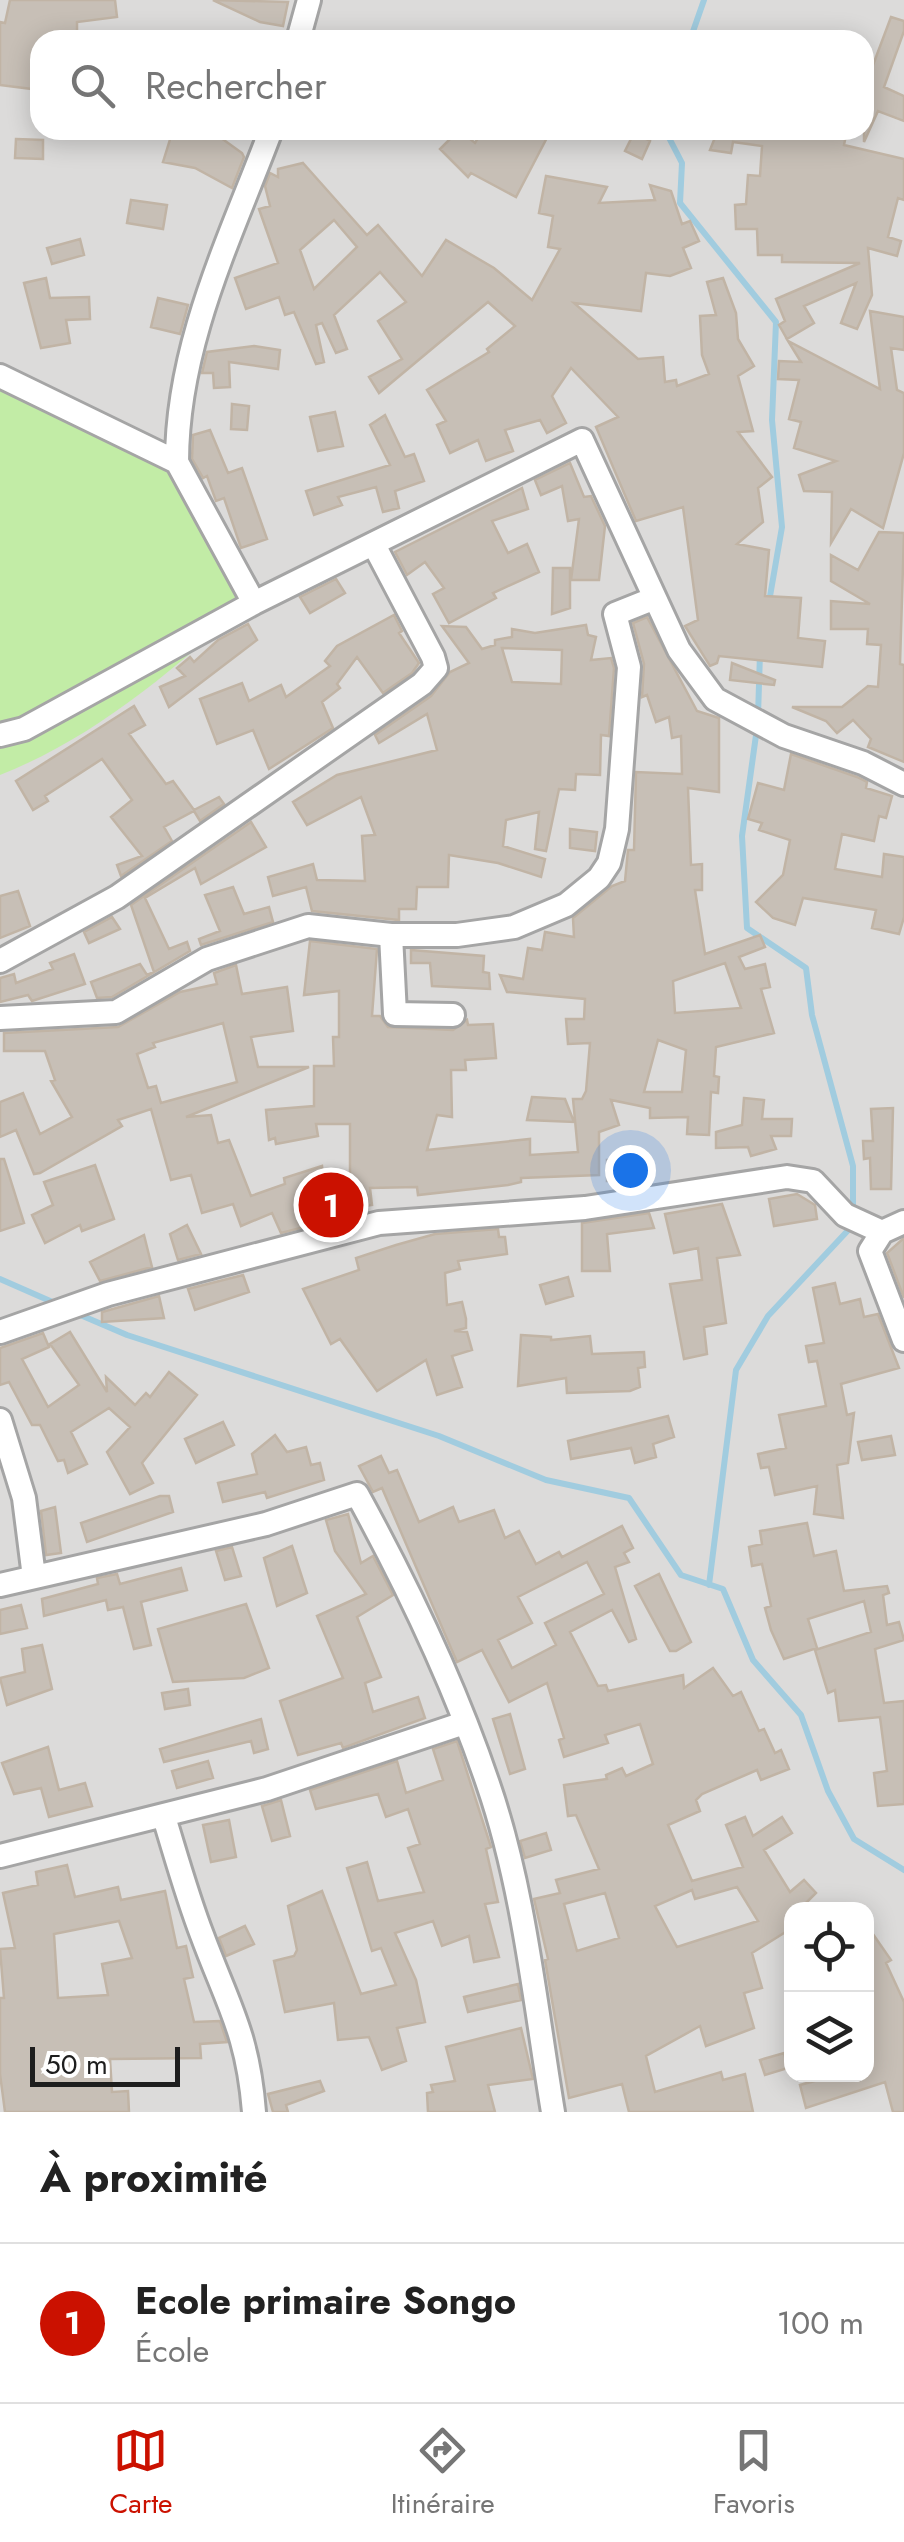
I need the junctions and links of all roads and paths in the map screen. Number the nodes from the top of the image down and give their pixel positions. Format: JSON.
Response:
{"nodes":[{"id":1,"x":310,"y":0,"type":"edge"},
{"id":2,"x":301,"y":30,"type":"edge"},
{"id":3,"x":267,"y":140,"type":"edge"},
{"id":4,"x":0,"y":376,"type":"edge"},
{"id":5,"x":177,"y":462,"type":"junction"},
{"id":6,"x":374,"y":545,"type":"junction"},
{"id":7,"x":655,"y":598,"type":"junction"},
{"id":8,"x":254,"y":603,"type":"junction"},
{"id":9,"x":0,"y":736,"type":"edge"},
{"id":10,"x":904,"y":784,"type":"edge"},
{"id":11,"x":392,"y":935,"type":"junction"},
{"id":12,"x":0,"y":961,"type":"edge"},
{"id":13,"x":454,"y":1016,"type":"dead end"},
{"id":14,"x":0,"y":1018,"type":"edge"},
{"id":15,"x":904,"y":1222,"type":"edge"},
{"id":16,"x":865,"y":1224,"type":"junction"},
{"id":17,"x":12,"y":1330,"type":"edge"},
{"id":18,"x":904,"y":1340,"type":"edge"},
{"id":19,"x":0,"y":1420,"type":"edge"},
{"id":20,"x":34,"y":1577,"type":"junction"},
{"id":21,"x":0,"y":1586,"type":"edge"},
{"id":22,"x":464,"y":1723,"type":"junction"},
{"id":23,"x":164,"y":1817,"type":"junction"},
{"id":24,"x":0,"y":1856,"type":"edge"},
{"id":25,"x":254,"y":2112,"type":"edge"},
{"id":26,"x":553,"y":2112,"type":"edge"}],
"edges":[{"from":1,"to":2,"type":"street"},
{"from":3,"to":5,"type":"street"},
{"from":4,"to":5,"type":"street"},
{"from":5,"to":8,"type":"street"},
{"from":6,"to":7,"type":"street"},
{"from":6,"to":8,"type":"street"},
{"from":6,"to":12,"type":"street"},
{"from":7,"to":10,"type":"street"},
{"from":7,"to":11,"type":"street"},
{"from":8,"to":9,"type":"street"},
{"from":11,"to":13,"type":"street"},
{"from":11,"to":14,"type":"street"},
{"from":15,"to":16,"type":"street"},
{"from":16,"to":17,"type":"street"},
{"from":16,"to":18,"type":"street"},
{"from":19,"to":20,"type":"street"},
{"from":20,"to":21,"type":"street"},
{"from":20,"to":22,"type":"street"},
{"from":22,"to":23,"type":"street"},
{"from":22,"to":26,"type":"street"},
{"from":23,"to":24,"type":"street"},
{"from":23,"to":25,"type":"street"}]}
